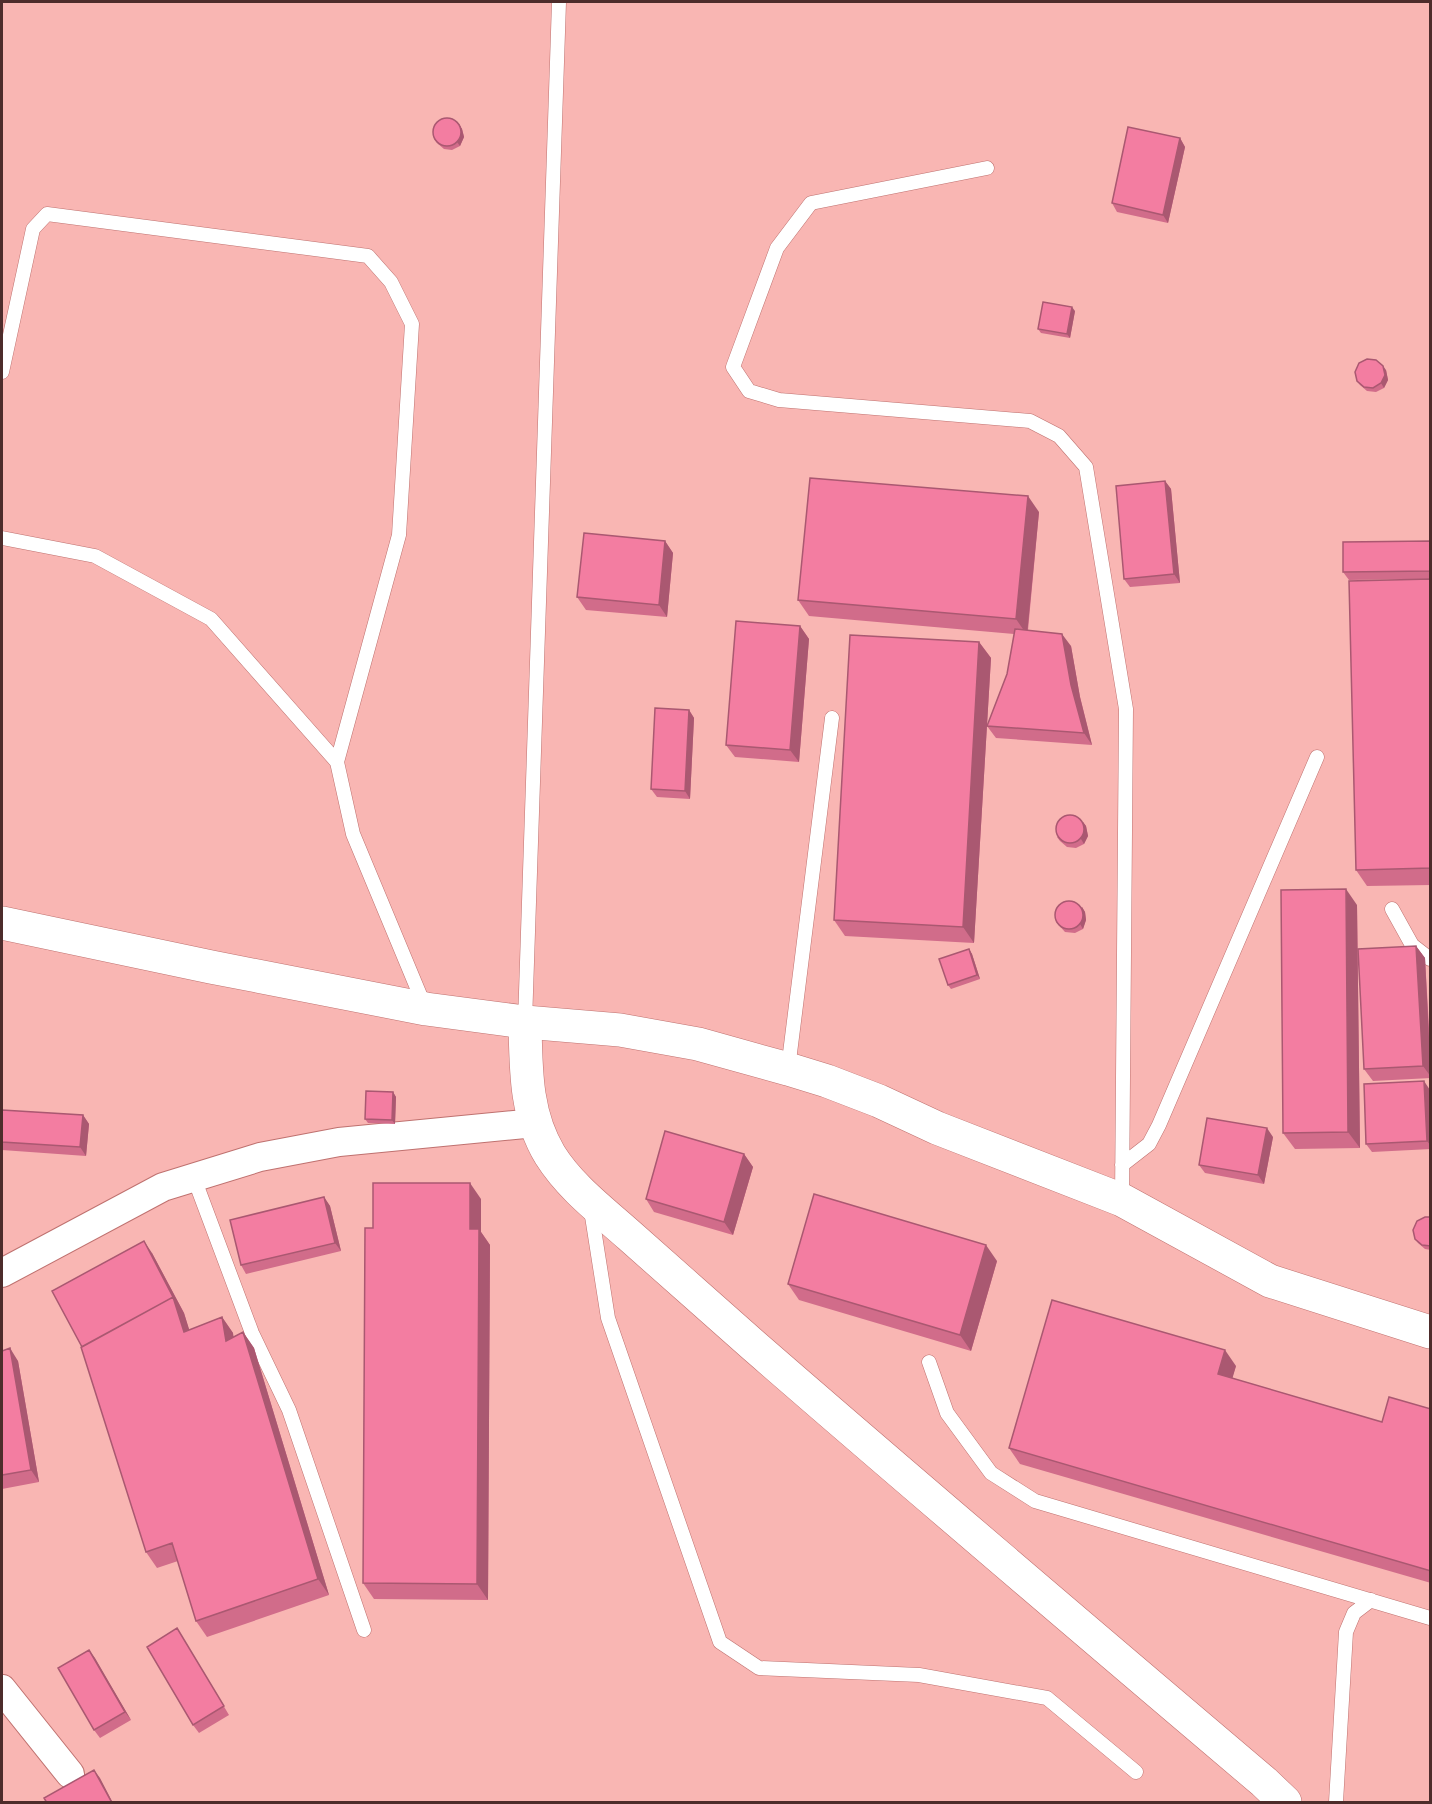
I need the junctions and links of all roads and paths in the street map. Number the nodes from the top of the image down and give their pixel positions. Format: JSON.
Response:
{"nodes":[{"id":1,"x":559,"y":2,"type":"edge"},
{"id":2,"x":987,"y":168,"type":"dead end"},
{"id":3,"x":2,"y":372,"type":"edge"},
{"id":4,"x":2,"y":538,"type":"edge"},
{"id":5,"x":832,"y":718,"type":"dead end"},
{"id":6,"x":1317,"y":757,"type":"dead end"},
{"id":7,"x":337,"y":762,"type":"junction"},
{"id":8,"x":1392,"y":909,"type":"dead end"},
{"id":9,"x":2,"y":923,"type":"edge"},
{"id":10,"x":1431,"y":959,"type":"edge"},
{"id":11,"x":426,"y":1009,"type":"junction"},
{"id":12,"x":525,"y":1022,"type":"junction"},
{"id":13,"x":788,"y":1069,"type":"junction"},
{"id":14,"x":535,"y":1123,"type":"junction"},
{"id":15,"x":1122,"y":1165,"type":"junction"},
{"id":16,"x":194,"y":1178,"type":"junction"},
{"id":17,"x":589,"y":1199,"type":"junction"},
{"id":18,"x":1122,"y":1200,"type":"junction"},
{"id":19,"x":2,"y":1273,"type":"edge"},
{"id":20,"x":1431,"y":1332,"type":"edge"},
{"id":21,"x":929,"y":1362,"type":"dead end"},
{"id":22,"x":1371,"y":1600,"type":"junction"},
{"id":23,"x":1431,"y":1617,"type":"edge"},
{"id":24,"x":364,"y":1630,"type":"dead end"},
{"id":25,"x":2,"y":1689,"type":"edge"},
{"id":26,"x":1136,"y":1772,"type":"dead end"},
{"id":27,"x":70,"y":1774,"type":"dead end"},
{"id":28,"x":1286,"y":1803,"type":"edge"},
{"id":29,"x":1336,"y":1803,"type":"edge"}],
"edges":[{"from":1,"to":12,"type":"lane"},
{"from":2,"to":15,"type":"lane"},
{"from":3,"to":7,"type":"lane"},
{"from":4,"to":7,"type":"lane"},
{"from":5,"to":13,"type":"lane"},
{"from":6,"to":15,"type":"lane"},
{"from":7,"to":11,"type":"lane"},
{"from":8,"to":10,"type":"lane"},
{"from":9,"to":11,"type":"main road"},
{"from":11,"to":12,"type":"main road"},
{"from":12,"to":13,"type":"main road"},
{"from":12,"to":14,"type":"main road"},
{"from":13,"to":18,"type":"main road"},
{"from":14,"to":16,"type":"street"},
{"from":14,"to":17,"type":"main road"},
{"from":15,"to":18,"type":"lane"},
{"from":16,"to":19,"type":"street"},
{"from":16,"to":24,"type":"lane"},
{"from":17,"to":26,"type":"lane"},
{"from":17,"to":28,"type":"main road"},
{"from":18,"to":20,"type":"main road"},
{"from":21,"to":22,"type":"lane"},
{"from":22,"to":23,"type":"lane"},
{"from":22,"to":29,"type":"lane"},
{"from":25,"to":27,"type":"street"}]}
